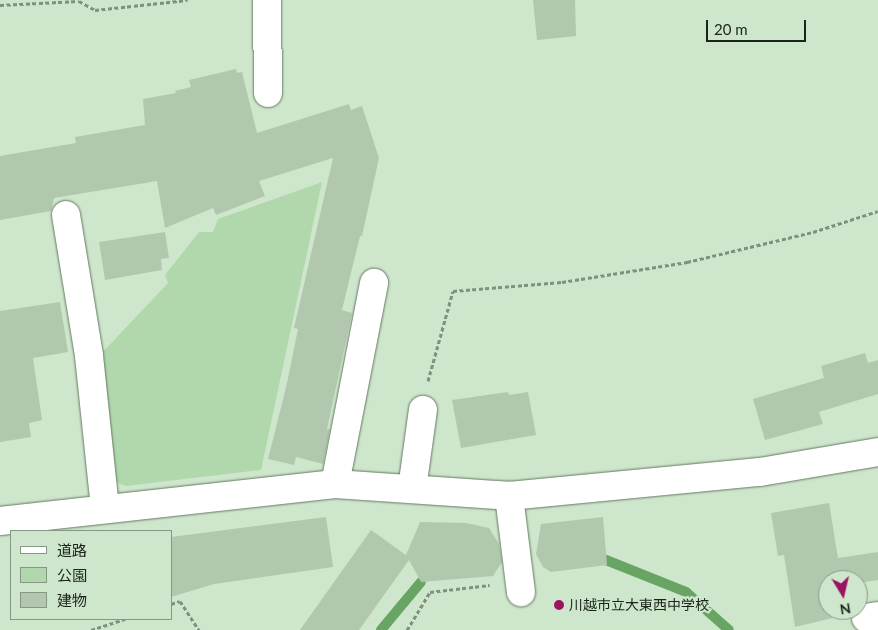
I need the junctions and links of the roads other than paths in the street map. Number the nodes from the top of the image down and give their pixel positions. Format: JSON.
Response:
{"nodes":[{"id":1,"x":267,"y":0,"type":"edge"},
{"id":2,"x":268,"y":93,"type":"dead end"},
{"id":3,"x":66,"y":215,"type":"dead end"},
{"id":4,"x":374,"y":283,"type":"dead end"},
{"id":5,"x":423,"y":410,"type":"road end"},
{"id":6,"x":878,"y":452,"type":"edge"},
{"id":7,"x":335,"y":484,"type":"junction"},
{"id":8,"x":412,"y":489,"type":"junction"},
{"id":9,"x":509,"y":496,"type":"junction"},
{"id":10,"x":105,"y":509,"type":"junction"},
{"id":11,"x":0,"y":521,"type":"edge"},
{"id":12,"x":521,"y":587,"type":"road end"}],
"edges":[{"from":1,"to":2,"type":"street"},
{"from":3,"to":10,"type":"street"},
{"from":4,"to":7,"type":"street"},
{"from":5,"to":8,"type":"street"},
{"from":6,"to":9,"type":"street"},
{"from":7,"to":8,"type":"street"},
{"from":7,"to":10,"type":"street"},
{"from":8,"to":9,"type":"street"},
{"from":9,"to":12,"type":"street"},
{"from":10,"to":11,"type":"street"}]}
